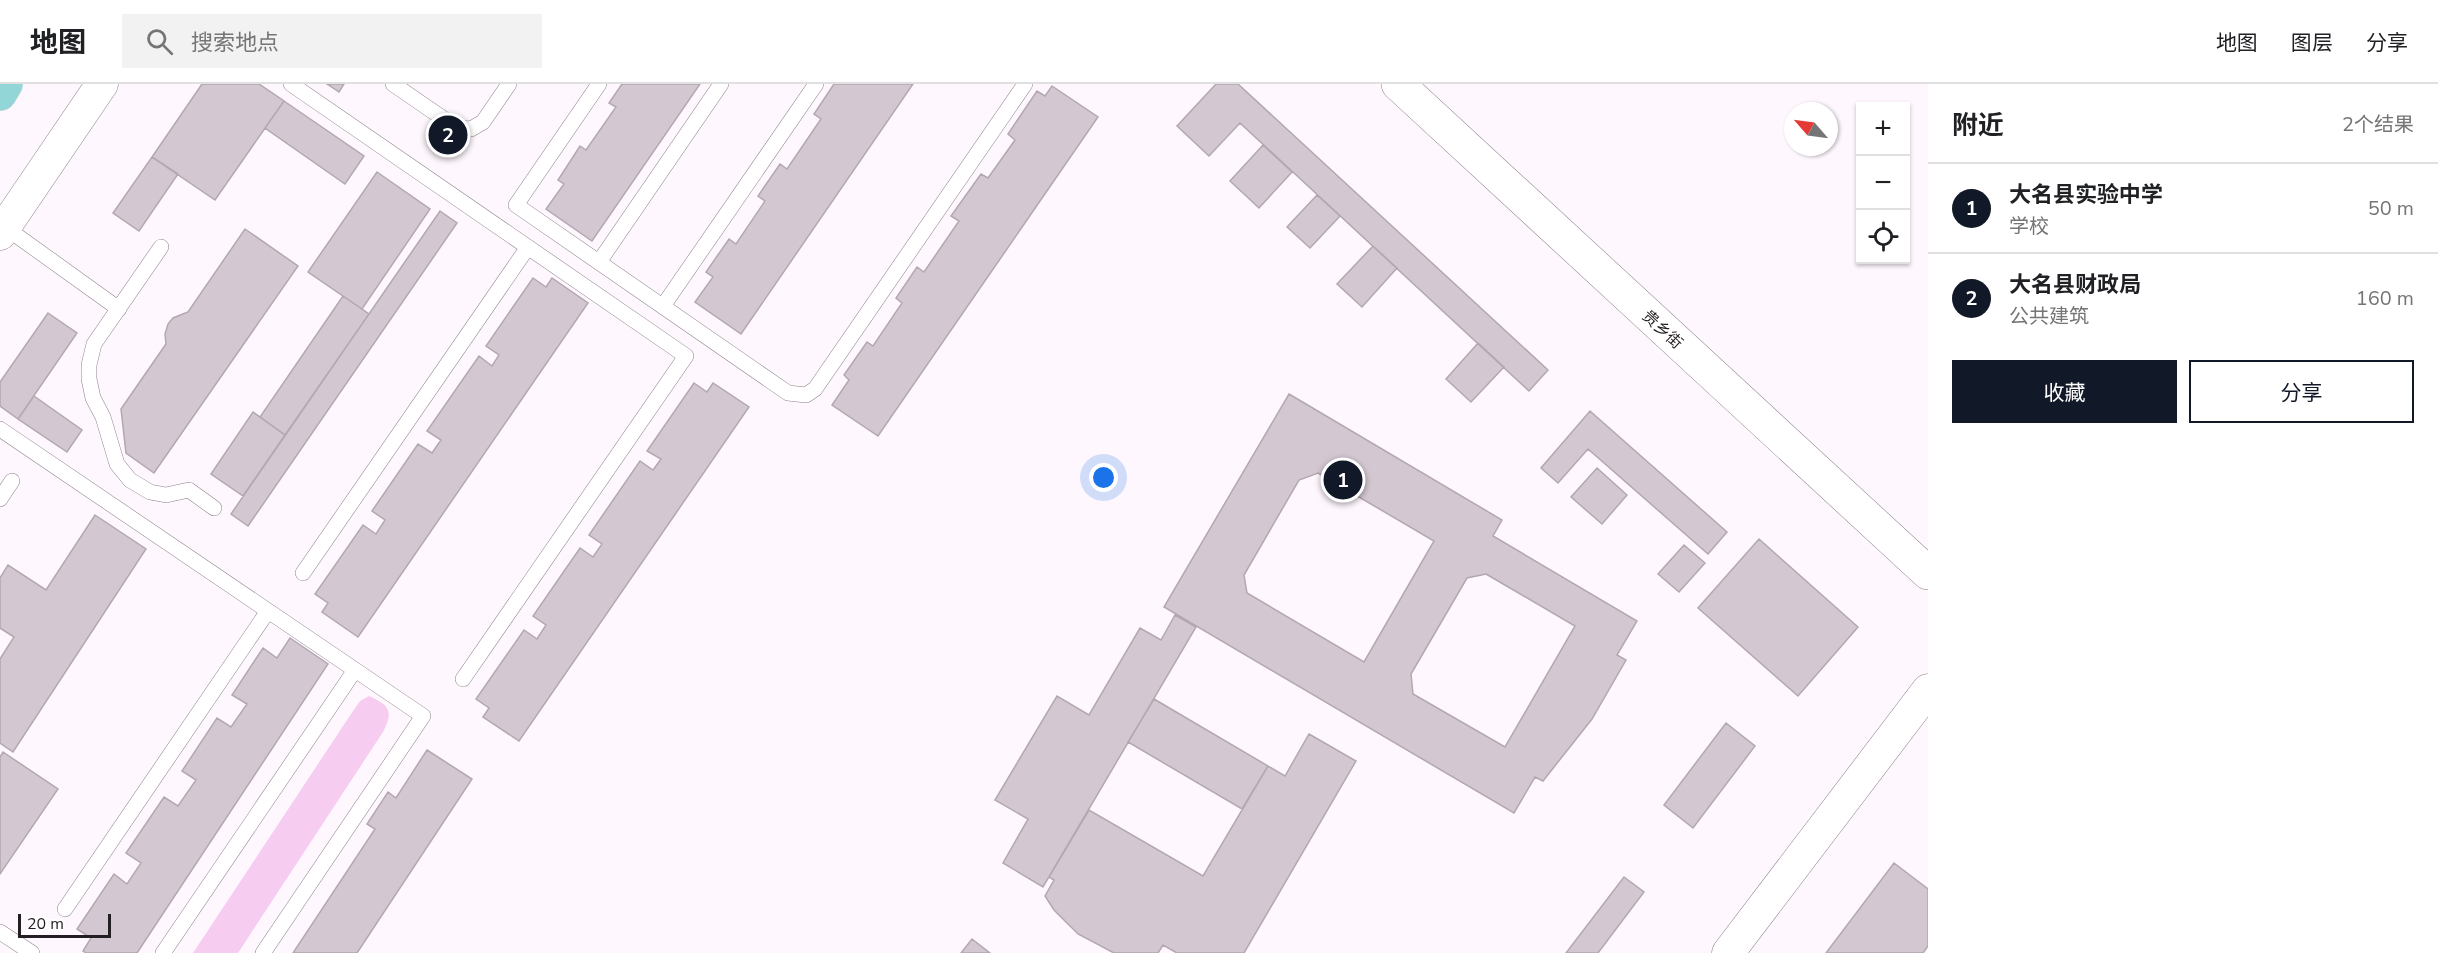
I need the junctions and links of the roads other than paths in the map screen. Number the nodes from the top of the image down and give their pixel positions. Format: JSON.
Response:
{"nodes":[{"id":1,"x":6,"y":84,"type":"edge"},
{"id":2,"x":102,"y":84,"type":"edge"},
{"id":3,"x":291,"y":84,"type":"edge"},
{"id":4,"x":393,"y":84,"type":"edge"},
{"id":5,"x":509,"y":84,"type":"edge"},
{"id":6,"x":599,"y":84,"type":"edge"},
{"id":7,"x":722,"y":84,"type":"edge"},
{"id":8,"x":816,"y":84,"type":"edge"},
{"id":9,"x":1025,"y":84,"type":"edge"},
{"id":10,"x":1398,"y":84,"type":"edge"},
{"id":11,"x":0,"y":93,"type":"edge"},
{"id":12,"x":2,"y":228,"type":"edge"},
{"id":13,"x":161,"y":247,"type":"dead end"},
{"id":14,"x":528,"y":247,"type":"junction"},
{"id":15,"x":599,"y":262,"type":"junction"},
{"id":16,"x":663,"y":306,"type":"junction"},
{"id":17,"x":119,"y":309,"type":"junction"},
{"id":18,"x":0,"y":429,"type":"edge"},
{"id":19,"x":12,"y":481,"type":"dead end"},
{"id":20,"x":0,"y":499,"type":"edge"},
{"id":21,"x":214,"y":508,"type":"dead end"},
{"id":22,"x":303,"y":573,"type":"dead end"},
{"id":23,"x":1928,"y":573,"type":"edge"},
{"id":24,"x":268,"y":611,"type":"junction"},
{"id":25,"x":355,"y":670,"type":"junction"},
{"id":26,"x":463,"y":679,"type":"dead end"},
{"id":27,"x":1928,"y":690,"type":"edge"},
{"id":28,"x":65,"y":909,"type":"dead end"},
{"id":29,"x":0,"y":932,"type":"edge"},
{"id":30,"x":32,"y":953,"type":"edge"},
{"id":31,"x":164,"y":953,"type":"edge"},
{"id":32,"x":263,"y":953,"type":"edge"},
{"id":33,"x":1728,"y":953,"type":"edge"}],
"edges":[{"from":1,"to":11,"type":"main road"},
{"from":2,"to":12,"type":"street"},
{"from":3,"to":14,"type":"lane"},
{"from":4,"to":5,"type":"lane"},
{"from":6,"to":15,"type":"lane"},
{"from":7,"to":15,"type":"lane"},
{"from":8,"to":16,"type":"lane"},
{"from":9,"to":16,"type":"lane"},
{"from":10,"to":23,"type":"street","name":"贵乡街"},
{"from":12,"to":17,"type":"lane"},
{"from":13,"to":17,"type":"lane"},
{"from":14,"to":22,"type":"lane"},
{"from":14,"to":26,"type":"lane"},
{"from":15,"to":16,"type":"lane"},
{"from":17,"to":21,"type":"lane"},
{"from":18,"to":24,"type":"lane"},
{"from":19,"to":20,"type":"lane"},
{"from":24,"to":25,"type":"lane"},
{"from":24,"to":28,"type":"lane"},
{"from":25,"to":31,"type":"lane"},
{"from":25,"to":32,"type":"lane"},
{"from":27,"to":33,"type":"street"},
{"from":29,"to":30,"type":"lane"}]}
